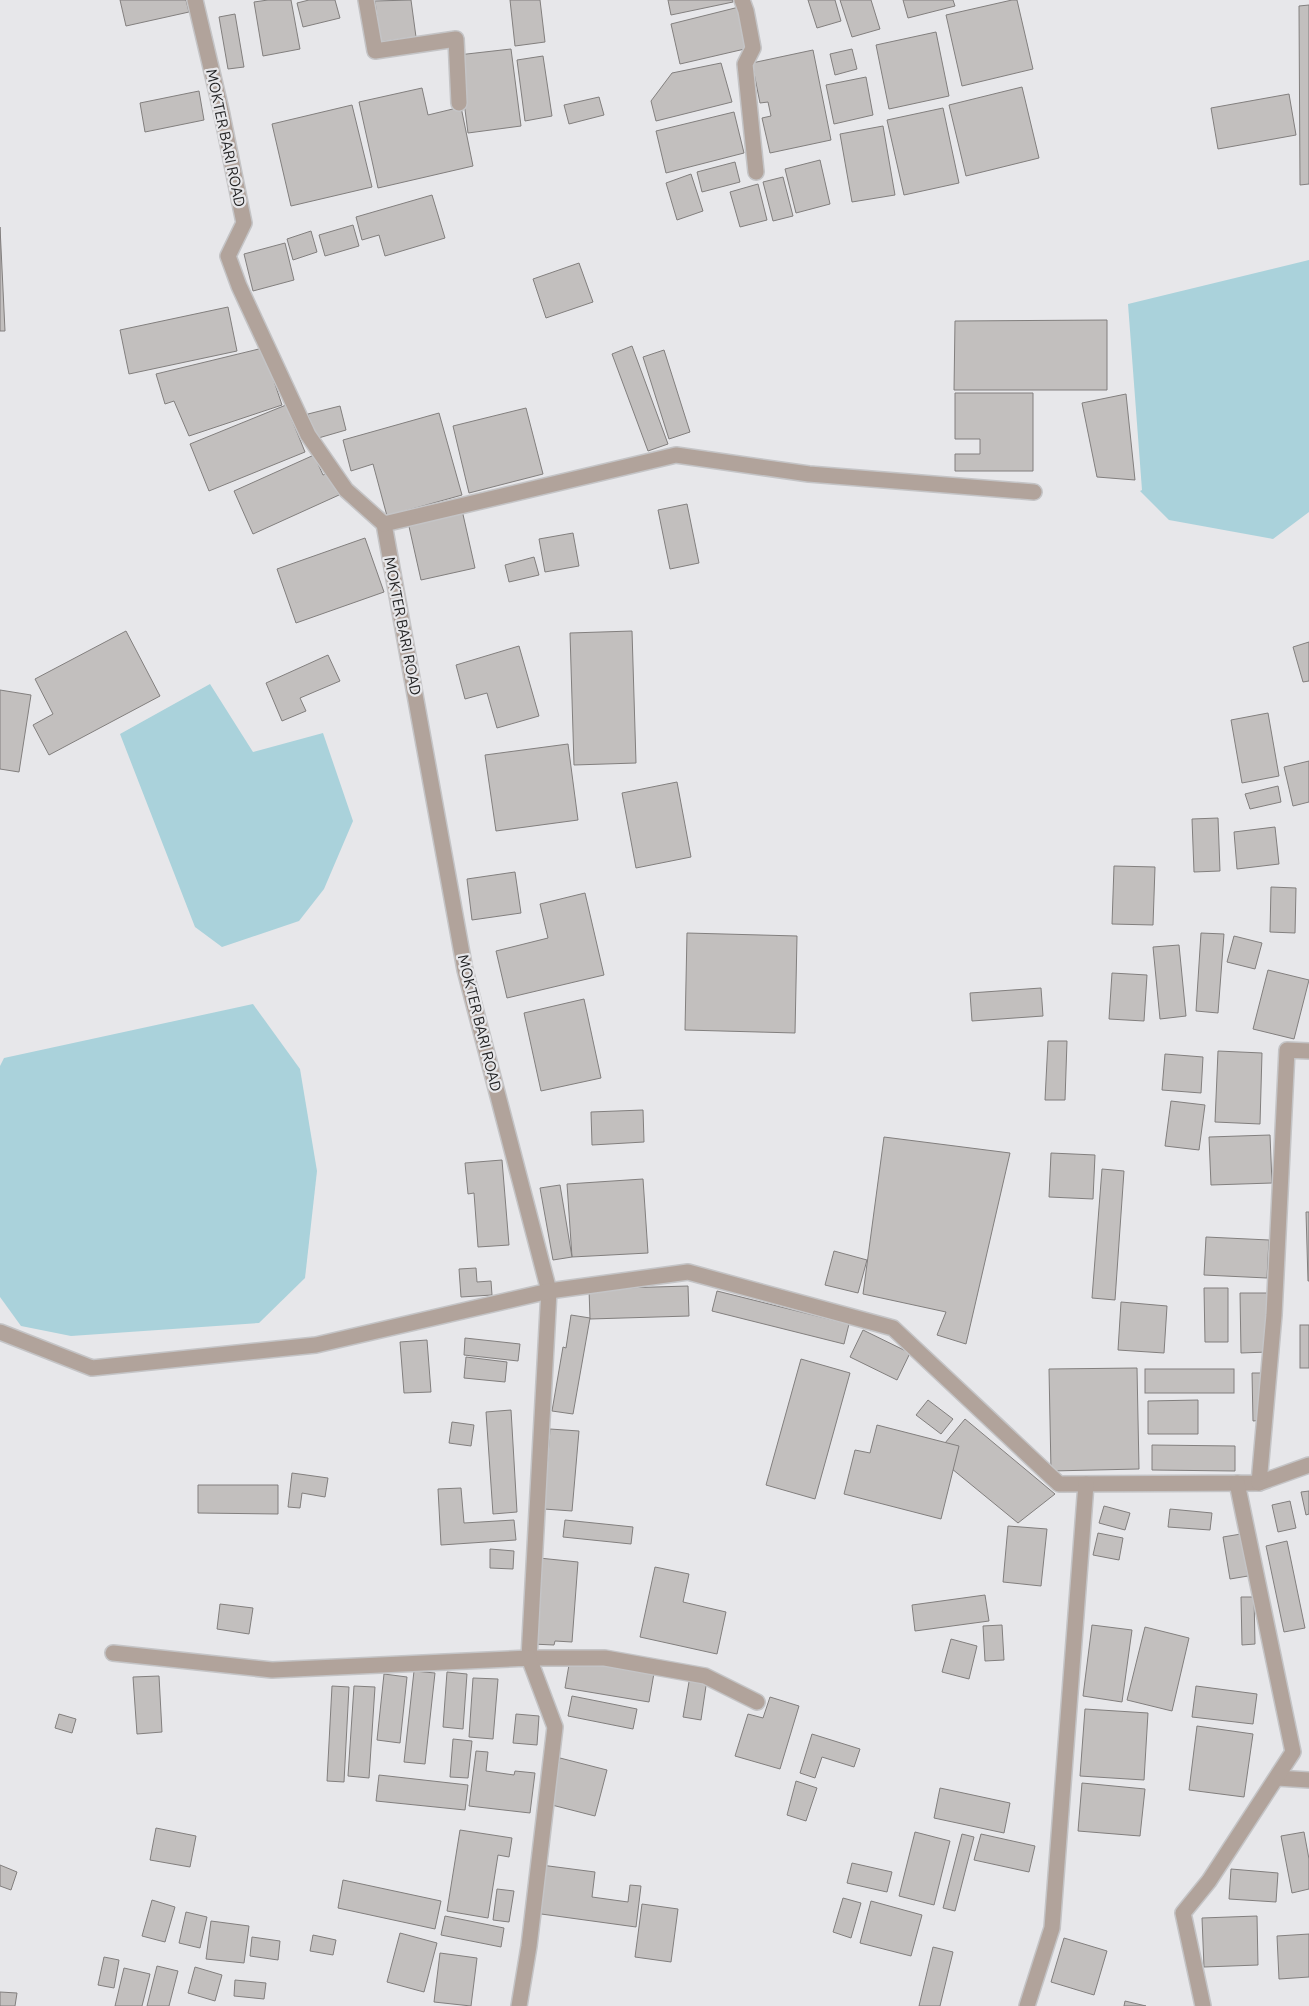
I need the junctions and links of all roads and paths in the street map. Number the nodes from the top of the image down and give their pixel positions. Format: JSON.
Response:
{"nodes":[{"id":1,"x":195,"y":0,"type":"edge"},
{"id":2,"x":366,"y":0,"type":"edge"},
{"id":3,"x":742,"y":0,"type":"edge"},
{"id":4,"x":459,"y":103,"type":"dead end"},
{"id":5,"x":756,"y":172,"type":"dead end"},
{"id":6,"x":1034,"y":492,"type":"dead end"},
{"id":7,"x":384,"y":524,"type":"junction"},
{"id":8,"x":1309,"y":1051,"type":"edge"},
{"id":9,"x":549,"y":1291,"type":"junction"},
{"id":10,"x":0,"y":1332,"type":"edge"},
{"id":11,"x":1309,"y":1464,"type":"edge"},
{"id":12,"x":1237,"y":1483,"type":"junction"},
{"id":13,"x":1259,"y":1483,"type":"junction"},
{"id":14,"x":1086,"y":1484,"type":"junction"},
{"id":15,"x":113,"y":1652,"type":"dead end"},
{"id":16,"x":529,"y":1658,"type":"junction"},
{"id":17,"x":756,"y":1702,"type":"dead end"},
{"id":18,"x":1277,"y":1778,"type":"junction"},
{"id":19,"x":1309,"y":1780,"type":"edge"},
{"id":20,"x":519,"y":2006,"type":"edge"},
{"id":21,"x":1027,"y":2006,"type":"edge"},
{"id":22,"x":1203,"y":2006,"type":"edge"}],
"edges":[{"from":1,"to":7,"type":"street","name":"MOKTER BARI ROAD"},
{"from":2,"to":4,"type":"street"},
{"from":3,"to":5,"type":"street"},
{"from":6,"to":7,"type":"street"},
{"from":7,"to":9,"type":"street","name":"MOKTER BARI ROAD"},
{"from":8,"to":13,"type":"street"},
{"from":9,"to":10,"type":"street"},
{"from":9,"to":14,"type":"street"},
{"from":9,"to":16,"type":"street","name":"MOKTER BARI ROAD"},
{"from":11,"to":13,"type":"street"},
{"from":12,"to":13,"type":"street"},
{"from":12,"to":14,"type":"street"},
{"from":12,"to":18,"type":"street"},
{"from":14,"to":21,"type":"street"},
{"from":15,"to":16,"type":"street"},
{"from":16,"to":17,"type":"street"},
{"from":16,"to":20,"type":"street"},
{"from":18,"to":19,"type":"street"},
{"from":18,"to":22,"type":"street"}]}
